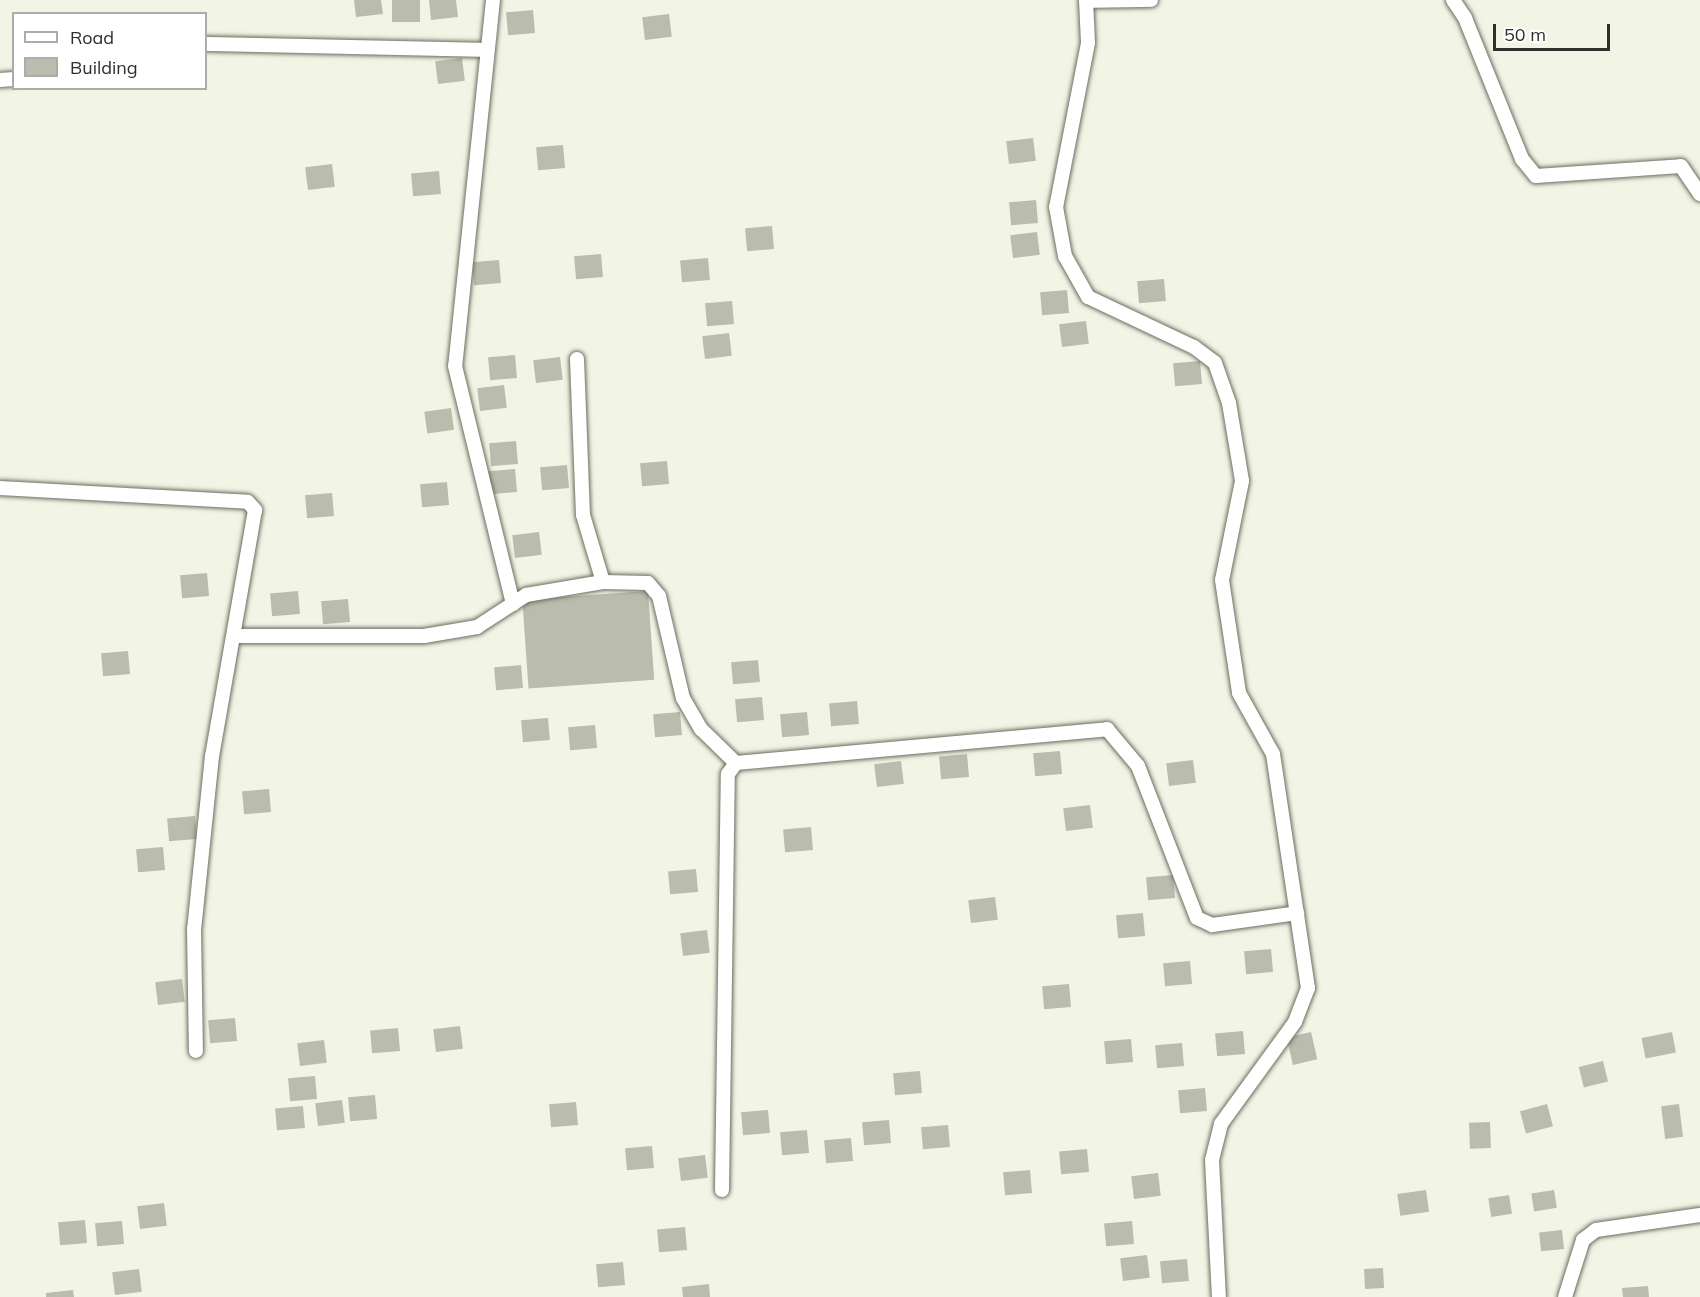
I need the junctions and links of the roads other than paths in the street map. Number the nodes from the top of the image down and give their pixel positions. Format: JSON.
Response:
{"nodes":[{"id":1,"x":493,"y":0,"type":"edge"},
{"id":2,"x":1151,"y":0,"type":"edge"},
{"id":3,"x":1453,"y":0,"type":"edge"},
{"id":4,"x":1086,"y":1,"type":"edge"},
{"id":5,"x":207,"y":44,"type":"edge"},
{"id":6,"x":484,"y":50,"type":"junction"},
{"id":7,"x":1700,"y":194,"type":"edge"},
{"id":8,"x":577,"y":359,"type":"dead end"},
{"id":9,"x":0,"y":488,"type":"edge"},
{"id":10,"x":603,"y":582,"type":"junction"},
{"id":11,"x":513,"y":604,"type":"junction"},
{"id":12,"x":235,"y":636,"type":"junction"},
{"id":13,"x":736,"y":763,"type":"junction"},
{"id":14,"x":1297,"y":913,"type":"junction"},
{"id":15,"x":196,"y":1051,"type":"dead end"},
{"id":16,"x":722,"y":1190,"type":"dead end"},
{"id":17,"x":1700,"y":1215,"type":"edge"},
{"id":18,"x":1219,"y":1297,"type":"edge"},
{"id":19,"x":1564,"y":1297,"type":"edge"}],
"edges":[{"from":1,"to":6,"type":"street"},
{"from":2,"to":4,"type":"street"},
{"from":3,"to":7,"type":"street"},
{"from":4,"to":14,"type":"street"},
{"from":5,"to":6,"type":"street"},
{"from":6,"to":11,"type":"street"},
{"from":8,"to":10,"type":"street"},
{"from":9,"to":12,"type":"street"},
{"from":10,"to":11,"type":"street"},
{"from":10,"to":13,"type":"street"},
{"from":11,"to":12,"type":"street"},
{"from":12,"to":15,"type":"street"},
{"from":13,"to":14,"type":"street"},
{"from":13,"to":16,"type":"street"},
{"from":14,"to":18,"type":"street"},
{"from":17,"to":19,"type":"street"}]}
